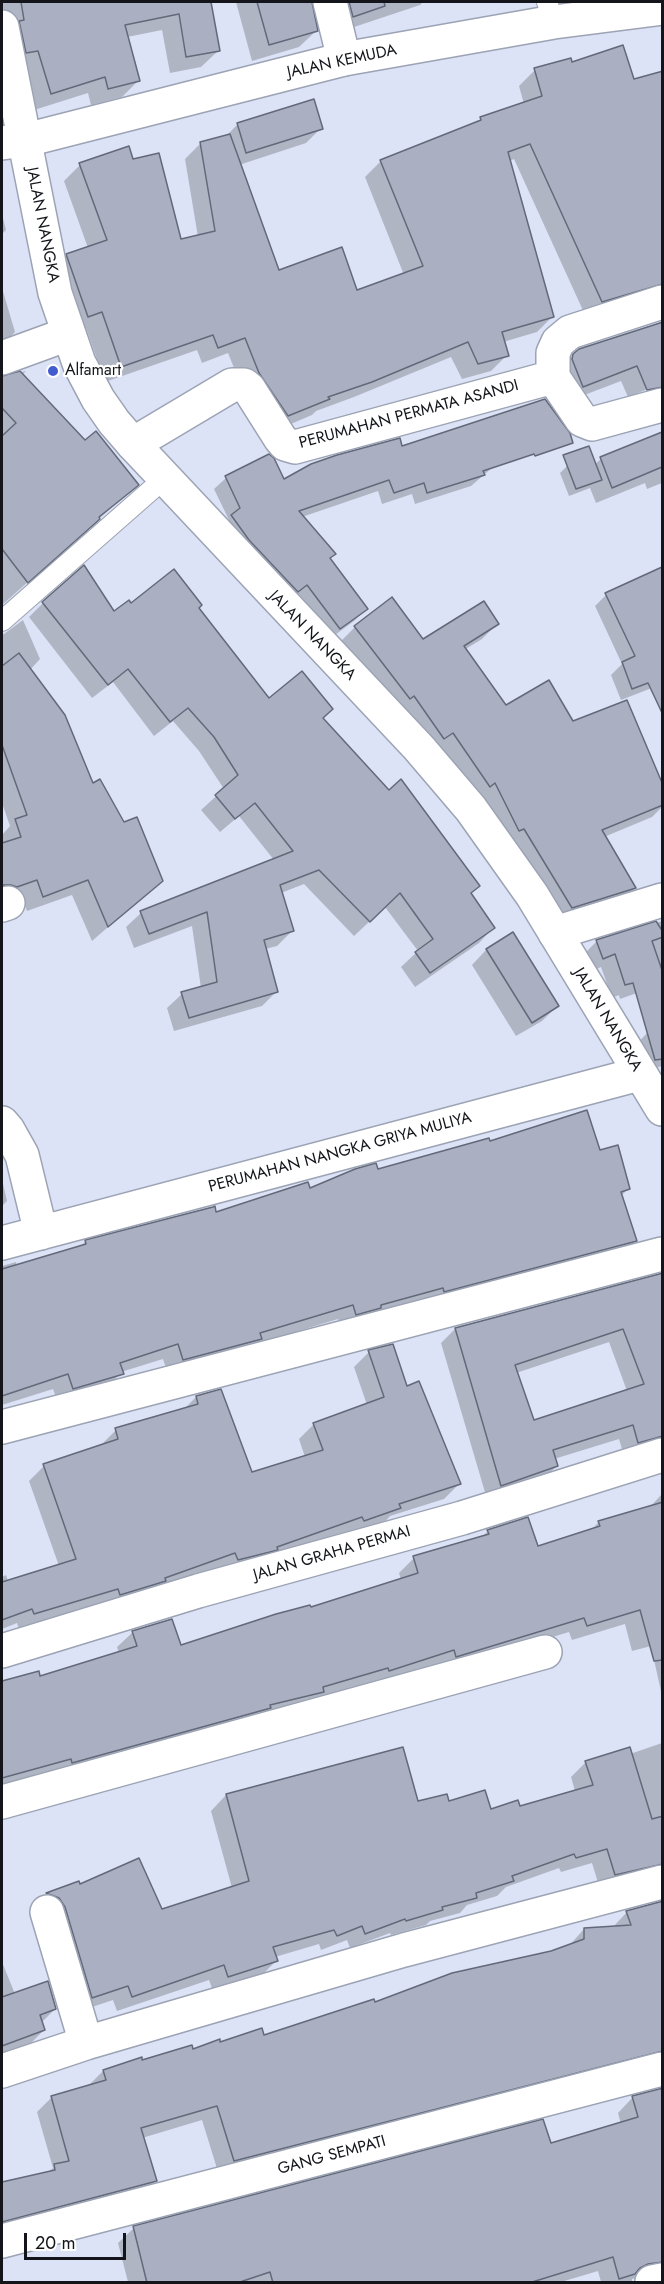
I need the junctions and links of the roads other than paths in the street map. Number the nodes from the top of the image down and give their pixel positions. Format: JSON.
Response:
{"nodes":[{"id":1,"x":330,"y":2,"type":"edge"},
{"id":2,"x":663,"y":8,"type":"edge"},
{"id":3,"x":550,"y":12,"type":"edge"},
{"id":4,"x":2,"y":27,"type":"edge"},
{"id":5,"x":344,"y":59,"type":"junction"},
{"id":6,"x":14,"y":141,"type":"edge"},
{"id":7,"x":663,"y":302,"type":"edge"},
{"id":8,"x":68,"y":334,"type":"junction"},
{"id":9,"x":2,"y":358,"type":"edge"},
{"id":10,"x":553,"y":377,"type":"junction"},
{"id":11,"x":663,"y":405,"type":"edge"},
{"id":12,"x":133,"y":444,"type":"junction"},
{"id":13,"x":166,"y":477,"type":"junction"},
{"id":14,"x":2,"y":621,"type":"edge"},
{"id":15,"x":663,"y":900,"type":"edge"},
{"id":16,"x":555,"y":933,"type":"junction"},
{"id":17,"x":639,"y":1074,"type":"junction"},
{"id":18,"x":663,"y":1109,"type":"edge"},
{"id":19,"x":2,"y":1123,"type":"edge"},
{"id":20,"x":41,"y":1233,"type":"junction"},
{"id":21,"x":2,"y":1243,"type":"edge"},
{"id":22,"x":663,"y":1254,"type":"edge"},
{"id":23,"x":2,"y":1427,"type":"edge"},
{"id":24,"x":663,"y":1455,"type":"edge"},
{"id":25,"x":2,"y":1651,"type":"edge"},
{"id":26,"x":545,"y":1652,"type":"dead end"},
{"id":27,"x":2,"y":1802,"type":"edge"},
{"id":28,"x":663,"y":1882,"type":"edge"},
{"id":29,"x":47,"y":1911,"type":"dead end"},
{"id":30,"x":86,"y":2043,"type":"junction"},
{"id":31,"x":663,"y":2069,"type":"edge"},
{"id":32,"x":2,"y":2071,"type":"edge"},
{"id":33,"x":2,"y":2241,"type":"edge"},
{"id":34,"x":663,"y":2280,"type":"edge"},
{"id":35,"x":652,"y":2283,"type":"edge"}],
"edges":[{"from":1,"to":5,"type":"street"},
{"from":2,"to":3,"type":"street","name":"JALAN KEMUDA"},
{"from":3,"to":5,"type":"street","name":"JALAN KEMUDA"},
{"from":4,"to":6,"type":"street","name":"JALAN NANGKA"},
{"from":5,"to":6,"type":"street","name":"JALAN KEMUDA"},
{"from":6,"to":8,"type":"street","name":"JALAN NANGKA"},
{"from":7,"to":10,"type":"street"},
{"from":8,"to":9,"type":"street"},
{"from":8,"to":12,"type":"street","name":"JALAN NANGKA"},
{"from":10,"to":11,"type":"street"},
{"from":10,"to":12,"type":"street","name":"PERUMAHAN PERMATA ASANDI"},
{"from":12,"to":13,"type":"street","name":"JALAN NANGKA"},
{"from":13,"to":14,"type":"lane"},
{"from":13,"to":16,"type":"street","name":"JALAN NANGKA"},
{"from":15,"to":16,"type":"street"},
{"from":16,"to":17,"type":"street","name":"JALAN NANGKA"},
{"from":17,"to":18,"type":"street","name":"JALAN NANGKA"},
{"from":17,"to":20,"type":"street","name":"PERUMAHAN NANGKA GRIYA MULIYA"},
{"from":19,"to":20,"type":"street"},
{"from":20,"to":21,"type":"street","name":"PERUMAHAN NANGKA GRIYA MULIYA"},
{"from":22,"to":23,"type":"street"},
{"from":24,"to":25,"type":"street","name":"JALAN GRAHA PERMAI"},
{"from":26,"to":27,"type":"street"},
{"from":28,"to":30,"type":"street"},
{"from":29,"to":30,"type":"street"},
{"from":30,"to":32,"type":"street"},
{"from":31,"to":33,"type":"street","name":"GANG SEMPATI"},
{"from":34,"to":35,"type":"street"}]}
